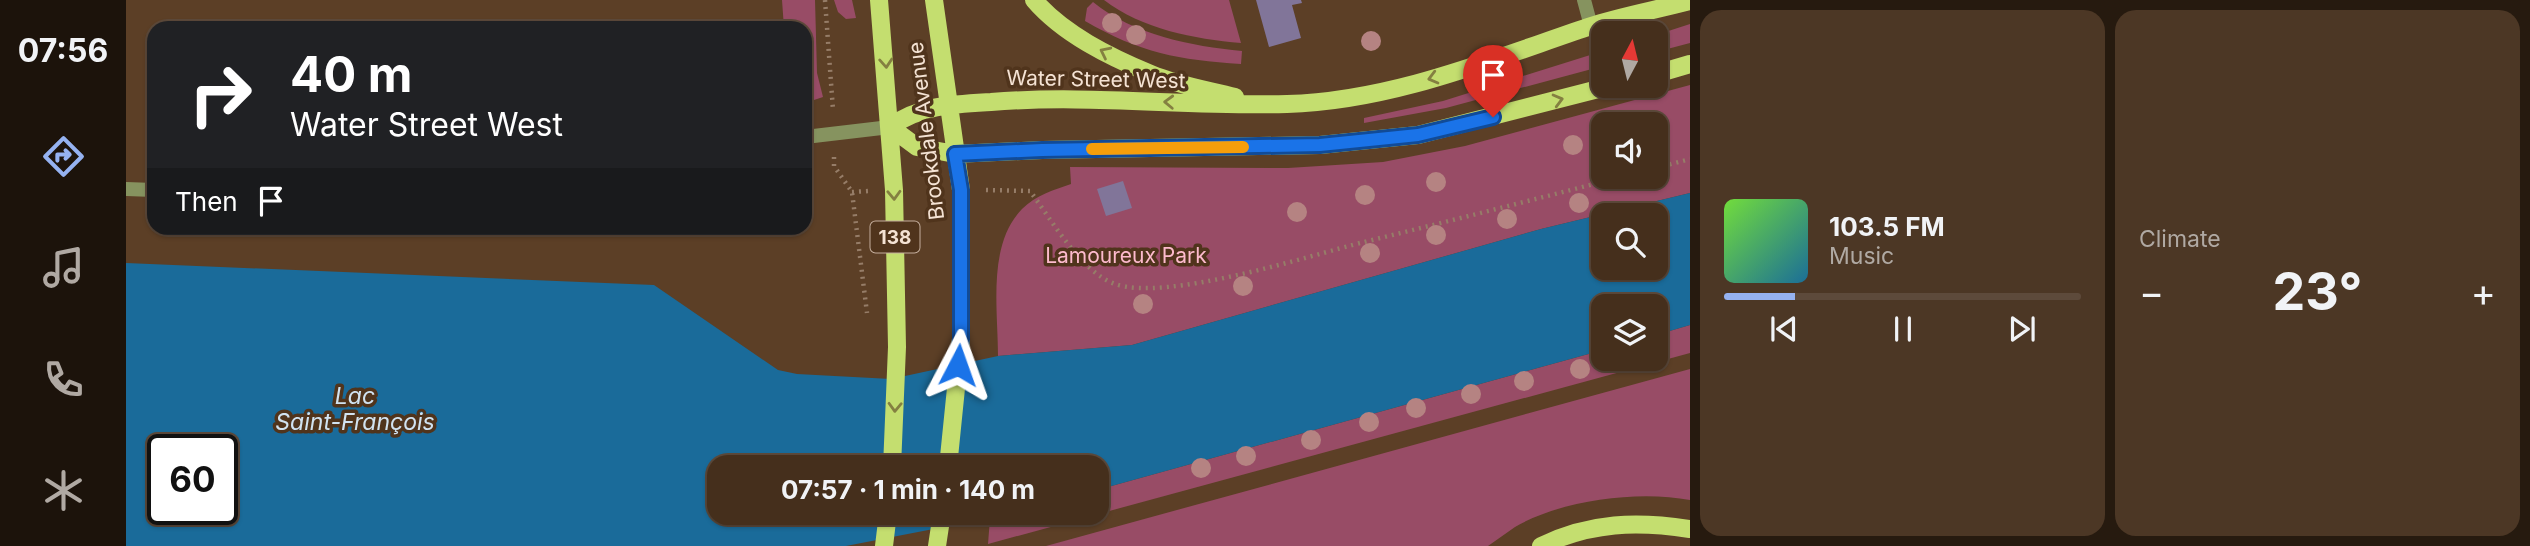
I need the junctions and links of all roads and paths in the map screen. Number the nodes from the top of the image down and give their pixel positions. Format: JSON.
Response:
{"nodes":[{"id":1,"x":825,"y":0,"type":"edge"},
{"id":2,"x":879,"y":0,"type":"edge"},
{"id":3,"x":934,"y":0,"type":"edge"},
{"id":4,"x":1584,"y":0,"type":"edge"},
{"id":5,"x":1690,"y":1,"type":"edge"},
{"id":6,"x":1038,"y":3,"type":"edge"},
{"id":7,"x":1611,"y":21,"type":"edge"},
{"id":8,"x":1591,"y":26,"type":"joint"},
{"id":9,"x":1690,"y":64,"type":"edge"},
{"id":10,"x":1668,"y":70,"type":"edge"},
{"id":11,"x":1591,"y":91,"type":"edge"},
{"id":12,"x":1262,"y":104,"type":"junction"},
{"id":13,"x":948,"y":105,"type":"junction"},
{"id":14,"x":890,"y":127,"type":"junction"},
{"id":15,"x":834,"y":134,"type":"junction"},
{"id":16,"x":812,"y":136,"type":"edge"},
{"id":17,"x":955,"y":154,"type":"junction"},
{"id":18,"x":1690,"y":159,"type":"edge"},
{"id":19,"x":1668,"y":165,"type":"edge"},
{"id":20,"x":1591,"y":185,"type":"edge"},
{"id":21,"x":126,"y":189,"type":"edge"},
{"id":22,"x":147,"y":190,"type":"edge"},
{"id":23,"x":894,"y":190,"type":"junction"},
{"id":24,"x":961,"y":190,"type":"junction"},
{"id":25,"x":852,"y":192,"type":"junction"},
{"id":26,"x":868,"y":320,"type":"dead end"},
{"id":27,"x":892,"y":455,"type":"edge"},
{"id":28,"x":949,"y":455,"type":"edge"},
{"id":29,"x":887,"y":525,"type":"edge"},
{"id":30,"x":940,"y":525,"type":"edge"},
{"id":31,"x":1690,"y":528,"type":"edge"},
{"id":32,"x":884,"y":546,"type":"edge"},
{"id":33,"x":937,"y":546,"type":"edge"},
{"id":34,"x":1541,"y":546,"type":"edge"}],
"edges":[{"from":1,"to":15,"type":"path"},
{"from":2,"to":14,"type":"main road","name":"Brookdale Avenue","number":"138","one_way":true},
{"from":3,"to":13,"type":"main road","name":"Brookdale Avenue"},
{"from":4,"to":8,"type":"street"},
{"from":5,"to":7,"type":"main road","name":"Water Street West"},
{"from":12,"to":6,"type":"main road","one_way":true},
{"from":8,"to":12,"type":"main road","name":"Water Street West","one_way":true},
{"from":9,"to":10,"type":"main road"},
{"from":17,"to":11,"type":"main road","one_way":true},
{"from":12,"to":13,"type":"main road","name":"Water Street West","one_way":true},
{"from":13,"to":14,"type":"main road","name":"Water Street West"},
{"from":13,"to":17,"type":"main road","name":"Brookdale Avenue"},
{"from":14,"to":15,"type":"street"},
{"from":14,"to":17,"type":"main road"},
{"from":14,"to":23,"type":"main road","name":"Brookdale Avenue","number":"138"},
{"from":15,"to":16,"type":"street"},
{"from":15,"to":25,"type":"path"},
{"from":17,"to":24,"type":"main road","name":"Brookdale Avenue"},
{"from":18,"to":19,"type":"path"},
{"from":20,"to":24,"type":"path"},
{"from":21,"to":22,"type":"street"},
{"from":23,"to":25,"type":"path"},
{"from":23,"to":27,"type":"main road","name":"Brookdale Avenue","number":"138","one_way":true},
{"from":24,"to":28,"type":"main road","name":"Brookdale Avenue"},
{"from":25,"to":26,"type":"path"},
{"from":29,"to":32,"type":"main road"},
{"from":30,"to":33,"type":"main road"},
{"from":31,"to":34,"type":"main road"}]}
